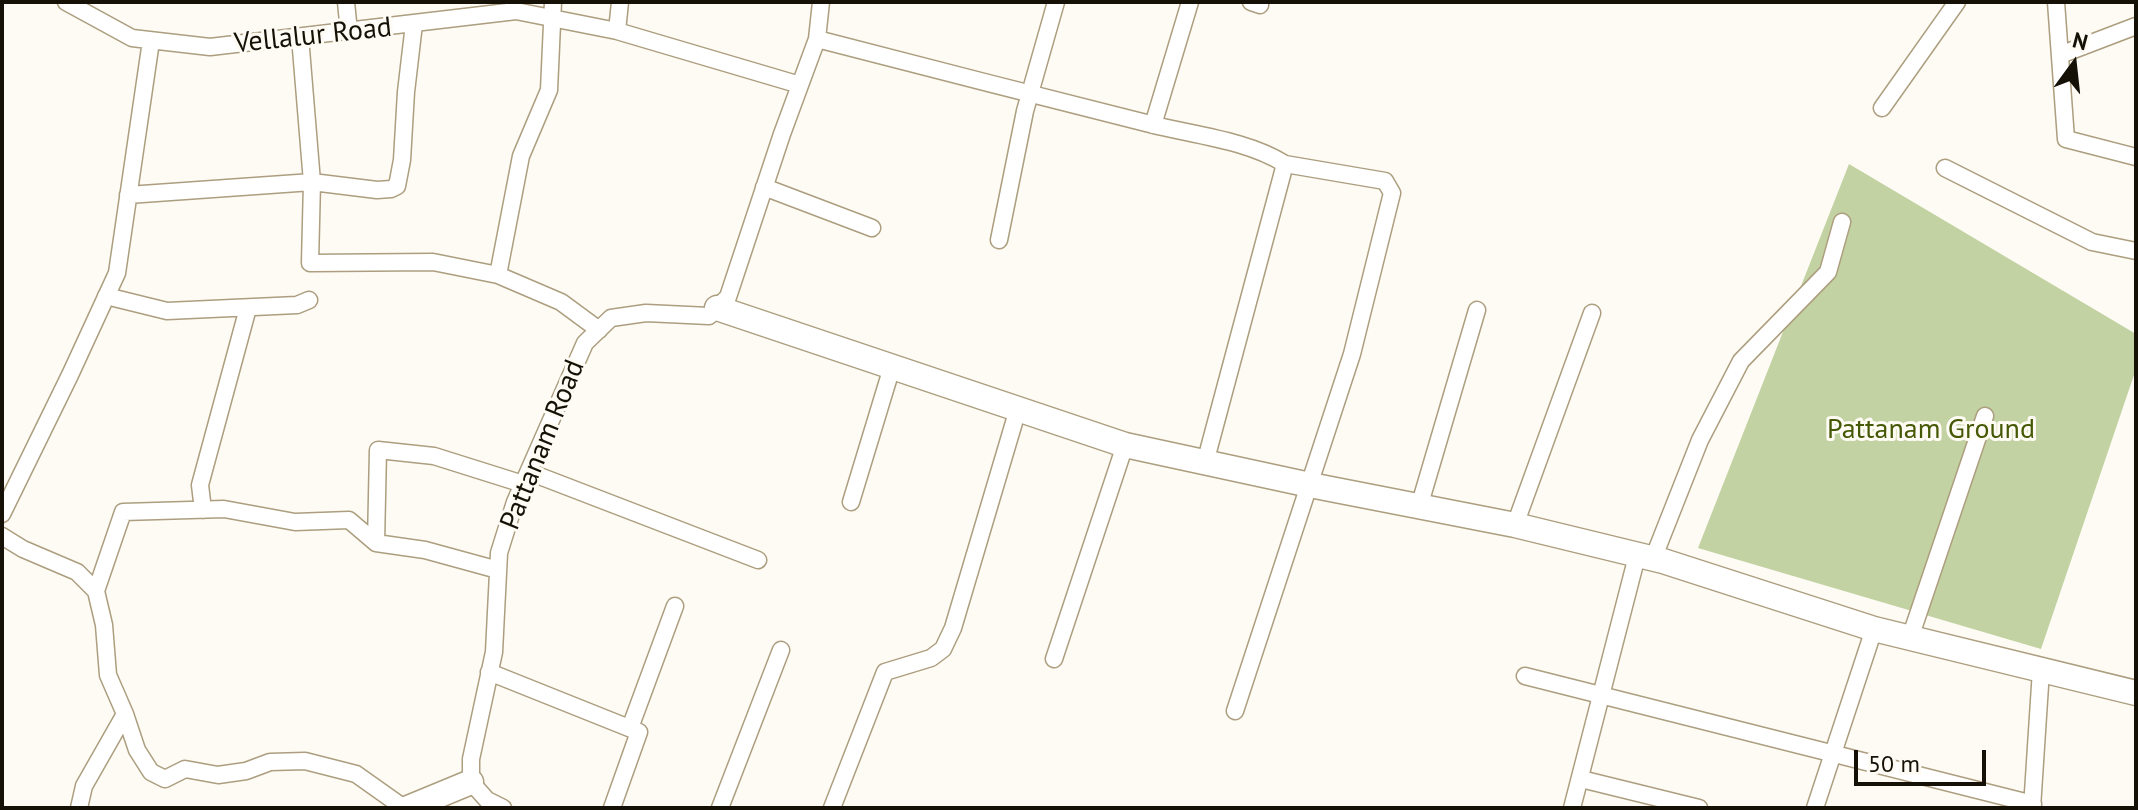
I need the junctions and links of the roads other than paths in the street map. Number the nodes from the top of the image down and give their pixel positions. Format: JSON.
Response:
{"nodes":[{"id":1,"x":66,"y":2,"type":"edge"},
{"id":2,"x":346,"y":2,"type":"edge"},
{"id":3,"x":620,"y":2,"type":"edge"},
{"id":4,"x":821,"y":2,"type":"edge"},
{"id":5,"x":1056,"y":2,"type":"edge"},
{"id":6,"x":1190,"y":2,"type":"edge"},
{"id":7,"x":1957,"y":2,"type":"edge"},
{"id":8,"x":2056,"y":2,"type":"edge"},
{"id":9,"x":487,"y":8,"type":"edge"},
{"id":10,"x":553,"y":10,"type":"edge"},
{"id":11,"x":414,"y":24,"type":"junction"},
{"id":12,"x":2136,"y":26,"type":"edge"},
{"id":13,"x":617,"y":31,"type":"junction"},
{"id":14,"x":349,"y":32,"type":"junction"},
{"id":15,"x":300,"y":37,"type":"junction"},
{"id":16,"x":817,"y":39,"type":"junction"},
{"id":17,"x":151,"y":41,"type":"junction"},
{"id":18,"x":2060,"y":55,"type":"junction"},
{"id":19,"x":800,"y":85,"type":"junction"},
{"id":20,"x":1031,"y":92,"type":"junction"},
{"id":21,"x":1882,"y":108,"type":"dead end"},
{"id":22,"x":1153,"y":125,"type":"junction"},
{"id":23,"x":2136,"y":157,"type":"edge"},
{"id":24,"x":1285,"y":164,"type":"junction"},
{"id":25,"x":1945,"y":168,"type":"dead end"},
{"id":26,"x":312,"y":182,"type":"junction"},
{"id":27,"x":764,"y":187,"type":"junction"},
{"id":28,"x":128,"y":195,"type":"junction"},
{"id":29,"x":1842,"y":222,"type":"dead end"},
{"id":30,"x":872,"y":228,"type":"dead end"},
{"id":31,"x":999,"y":240,"type":"dead end"},
{"id":32,"x":2136,"y":251,"type":"edge"},
{"id":33,"x":498,"y":275,"type":"junction"},
{"id":34,"x":106,"y":296,"type":"junction"},
{"id":35,"x":309,"y":300,"type":"dead end"},
{"id":36,"x":248,"y":308,"type":"junction"},
{"id":37,"x":717,"y":308,"type":"junction"},
{"id":38,"x":1477,"y":310,"type":"dead end"},
{"id":39,"x":1592,"y":313,"type":"dead end"},
{"id":40,"x":599,"y":330,"type":"junction"},
{"id":41,"x":892,"y":367,"type":"junction"},
{"id":42,"x":1018,"y":409,"type":"junction"},
{"id":43,"x":1985,"y":416,"type":"dead end"},
{"id":44,"x":1125,"y":445,"type":"junction"},
{"id":45,"x":1205,"y":463,"type":"junction"},
{"id":46,"x":526,"y":478,"type":"junction"},
{"id":47,"x":1310,"y":485,"type":"junction"},
{"id":48,"x":851,"y":502,"type":"dead end"},
{"id":49,"x":1419,"y":507,"type":"junction"},
{"id":50,"x":203,"y":510,"type":"junction"},
{"id":51,"x":2,"y":514,"type":"edge"},
{"id":52,"x":1515,"y":525,"type":"junction"},
{"id":53,"x":2,"y":536,"type":"edge"},
{"id":54,"x":376,"y":543,"type":"junction"},
{"id":55,"x":1645,"y":557,"type":"junction"},
{"id":56,"x":758,"y":560,"type":"dead end"},
{"id":57,"x":498,"y":570,"type":"junction"},
{"id":58,"x":96,"y":591,"type":"junction"},
{"id":59,"x":675,"y":606,"type":"dead end"},
{"id":60,"x":1874,"y":629,"type":"junction"},
{"id":61,"x":1910,"y":638,"type":"junction"},
{"id":62,"x":781,"y":650,"type":"dead end"},
{"id":63,"x":1054,"y":659,"type":"dead end"},
{"id":64,"x":2041,"y":670,"type":"junction"},
{"id":65,"x":489,"y":672,"type":"junction"},
{"id":66,"x":1525,"y":676,"type":"dead end"},
{"id":67,"x":2136,"y":693,"type":"edge"},
{"id":68,"x":1602,"y":695,"type":"junction"},
{"id":69,"x":1235,"y":711,"type":"dead end"},
{"id":70,"x":125,"y":714,"type":"junction"},
{"id":71,"x":630,"y":728,"type":"junction"},
{"id":72,"x":1833,"y":754,"type":"junction"},
{"id":73,"x":1581,"y":779,"type":"junction"},
{"id":74,"x":471,"y":782,"type":"junction"},
{"id":75,"x":2032,"y":806,"type":"edge"},
{"id":76,"x":79,"y":808,"type":"edge"},
{"id":77,"x":406,"y":808,"type":"edge"},
{"id":78,"x":503,"y":808,"type":"edge"},
{"id":79,"x":612,"y":808,"type":"edge"},
{"id":80,"x":720,"y":808,"type":"edge"},
{"id":81,"x":832,"y":808,"type":"edge"},
{"id":82,"x":1572,"y":808,"type":"edge"},
{"id":83,"x":1699,"y":808,"type":"edge"},
{"id":84,"x":1815,"y":808,"type":"edge"}],
"edges":[{"from":1,"to":17,"type":"street","name":"Vellalur Road"},
{"from":2,"to":14,"type":"street"},
{"from":3,"to":13,"type":"street"},
{"from":4,"to":16,"type":"street"},
{"from":5,"to":20,"type":"street"},
{"from":6,"to":22,"type":"street"},
{"from":7,"to":21,"type":"street"},
{"from":8,"to":18,"type":"street"},
{"from":9,"to":10,"type":"street","name":"Vellalur Road"},
{"from":9,"to":11,"type":"street","name":"Vellalur Road"},
{"from":10,"to":13,"type":"street","name":"Vellalur Road"},
{"from":10,"to":33,"type":"street"},
{"from":11,"to":14,"type":"street","name":"Vellalur Road"},
{"from":11,"to":26,"type":"street"},
{"from":12,"to":18,"type":"street"},
{"from":13,"to":19,"type":"street","name":"Vellalur Road"},
{"from":14,"to":15,"type":"street","name":"Vellalur Road"},
{"from":15,"to":17,"type":"street","name":"Vellalur Road"},
{"from":15,"to":26,"type":"street"},
{"from":16,"to":19,"type":"street"},
{"from":16,"to":20,"type":"street"},
{"from":17,"to":28,"type":"street"},
{"from":18,"to":23,"type":"street"},
{"from":19,"to":27,"type":"street"},
{"from":20,"to":22,"type":"street"},
{"from":20,"to":31,"type":"street"},
{"from":22,"to":24,"type":"street"},
{"from":24,"to":45,"type":"street"},
{"from":24,"to":47,"type":"street"},
{"from":25,"to":32,"type":"street"},
{"from":26,"to":28,"type":"street"},
{"from":26,"to":33,"type":"street"},
{"from":27,"to":30,"type":"street"},
{"from":27,"to":37,"type":"street"},
{"from":28,"to":34,"type":"street"},
{"from":29,"to":55,"type":"street"},
{"from":33,"to":40,"type":"street"},
{"from":34,"to":36,"type":"street"},
{"from":34,"to":51,"type":"street"},
{"from":35,"to":36,"type":"street"},
{"from":36,"to":50,"type":"street"},
{"from":37,"to":40,"type":"street","name":"Pattanam Road"},
{"from":37,"to":41,"type":"street"},
{"from":38,"to":49,"type":"street"},
{"from":39,"to":52,"type":"street"},
{"from":40,"to":46,"type":"street","name":"Pattanam Road"},
{"from":41,"to":42,"type":"street"},
{"from":41,"to":48,"type":"street"},
{"from":42,"to":44,"type":"street"},
{"from":42,"to":81,"type":"street"},
{"from":43,"to":61,"type":"street"},
{"from":44,"to":45,"type":"street"},
{"from":44,"to":63,"type":"street"},
{"from":45,"to":47,"type":"street"},
{"from":46,"to":54,"type":"street"},
{"from":46,"to":56,"type":"street"},
{"from":46,"to":57,"type":"street","name":"Pattanam Road"},
{"from":47,"to":49,"type":"street"},
{"from":47,"to":69,"type":"street"},
{"from":49,"to":52,"type":"street"},
{"from":50,"to":54,"type":"street"},
{"from":50,"to":58,"type":"street"},
{"from":52,"to":55,"type":"street"},
{"from":53,"to":58,"type":"street"},
{"from":54,"to":57,"type":"street"},
{"from":55,"to":60,"type":"street"},
{"from":55,"to":68,"type":"street"},
{"from":57,"to":65,"type":"street","name":"Pattanam Road"},
{"from":58,"to":70,"type":"street"},
{"from":59,"to":71,"type":"street"},
{"from":60,"to":61,"type":"street"},
{"from":60,"to":72,"type":"street"},
{"from":61,"to":64,"type":"street"},
{"from":62,"to":80,"type":"street"},
{"from":64,"to":67,"type":"street"},
{"from":64,"to":75,"type":"street"},
{"from":65,"to":71,"type":"street"},
{"from":65,"to":74,"type":"street","name":"Pattanam Road"},
{"from":66,"to":68,"type":"street"},
{"from":68,"to":72,"type":"street"},
{"from":68,"to":73,"type":"street"},
{"from":70,"to":76,"type":"street"},
{"from":70,"to":77,"type":"street"},
{"from":71,"to":79,"type":"street"},
{"from":72,"to":75,"type":"street"},
{"from":72,"to":84,"type":"street"},
{"from":73,"to":82,"type":"street"},
{"from":73,"to":83,"type":"street"},
{"from":74,"to":77,"type":"street"},
{"from":74,"to":78,"type":"street"}]}
